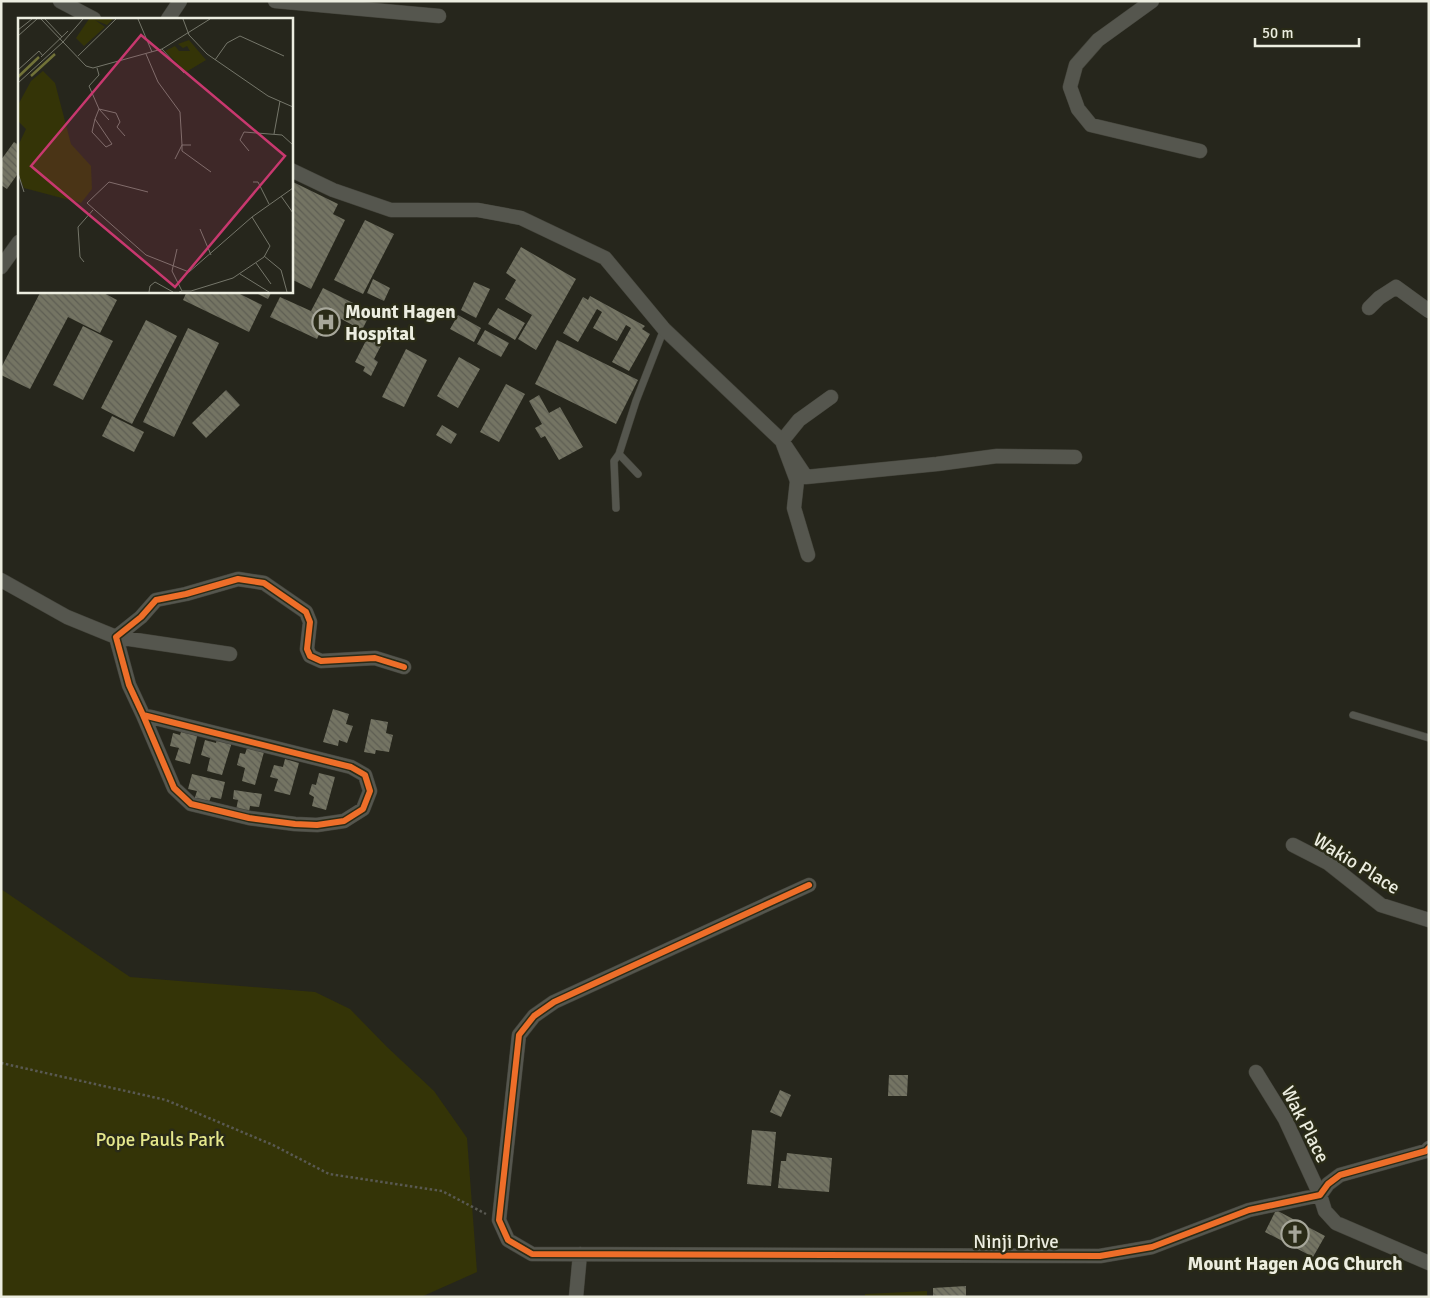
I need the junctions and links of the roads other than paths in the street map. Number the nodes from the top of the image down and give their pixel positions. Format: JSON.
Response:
{"nodes":[{"id":1,"x":60,"y":1,"type":"edge"},
{"id":2,"x":180,"y":1,"type":"edge"},
{"id":3,"x":275,"y":1,"type":"edge"},
{"id":4,"x":1152,"y":1,"type":"edge"},
{"id":5,"x":439,"y":16,"type":"dead end"},
{"id":6,"x":92,"y":18,"type":"edge"},
{"id":7,"x":169,"y":18,"type":"edge"},
{"id":8,"x":1200,"y":151,"type":"dead end"},
{"id":9,"x":292,"y":170,"type":"edge"},
{"id":10,"x":18,"y":243,"type":"edge"},
{"id":11,"x":1,"y":267,"type":"edge"},
{"id":12,"x":1369,"y":308,"type":"dead end"},
{"id":13,"x":1429,"y":312,"type":"edge"},
{"id":14,"x":664,"y":329,"type":"junction"},
{"id":15,"x":831,"y":397,"type":"dead end"},
{"id":16,"x":782,"y":441,"type":"junction"},
{"id":17,"x":619,"y":454,"type":"junction"},
{"id":18,"x":1076,"y":457,"type":"dead end"},
{"id":19,"x":638,"y":474,"type":"dead end"},
{"id":20,"x":616,"y":508,"type":"dead end"},
{"id":21,"x":808,"y":555,"type":"dead end"},
{"id":22,"x":1,"y":580,"type":"edge"},
{"id":23,"x":116,"y":637,"type":"junction"},
{"id":24,"x":230,"y":654,"type":"dead end"},
{"id":25,"x":404,"y":667,"type":"dead end"},
{"id":26,"x":143,"y":715,"type":"junction"},
{"id":27,"x":1353,"y":715,"type":"dead end"},
{"id":28,"x":1429,"y":738,"type":"edge"},
{"id":29,"x":1293,"y":845,"type":"dead end"},
{"id":30,"x":809,"y":885,"type":"dead end"},
{"id":31,"x":1429,"y":920,"type":"edge"},
{"id":32,"x":1256,"y":1072,"type":"dead end"},
{"id":33,"x":1429,"y":1148,"type":"edge"},
{"id":34,"x":1320,"y":1195,"type":"junction"},
{"id":35,"x":580,"y":1254,"type":"junction"},
{"id":36,"x":1429,"y":1263,"type":"edge"},
{"id":37,"x":576,"y":1297,"type":"edge"}],
"edges":[{"from":1,"to":6,"type":"street"},
{"from":2,"to":7,"type":"street"},
{"from":3,"to":5,"type":"street"},
{"from":4,"to":8,"type":"street"},
{"from":9,"to":14,"type":"street"},
{"from":10,"to":11,"type":"street"},
{"from":12,"to":13,"type":"street"},
{"from":14,"to":16,"type":"street"},
{"from":14,"to":17,"type":"lane"},
{"from":15,"to":16,"type":"street"},
{"from":16,"to":18,"type":"street"},
{"from":16,"to":21,"type":"street"},
{"from":17,"to":19,"type":"lane"},
{"from":17,"to":20,"type":"lane"},
{"from":22,"to":23,"type":"street"},
{"from":23,"to":24,"type":"street"},
{"from":23,"to":25,"type":"street"},
{"from":23,"to":26,"type":"street"},
{"from":26,"to":26,"type":"street"},
{"from":27,"to":28,"type":"lane"},
{"from":29,"to":31,"type":"street","name":"Wakio Place"},
{"from":30,"to":35,"type":"street","name":"Ninji Drive"},
{"from":32,"to":34,"type":"street","name":"Wak Place"},
{"from":33,"to":34,"type":"street"},
{"from":34,"to":35,"type":"street","name":"Ninji Drive"},
{"from":34,"to":36,"type":"street","name":"Wak Place"},
{"from":35,"to":37,"type":"street"}]}
